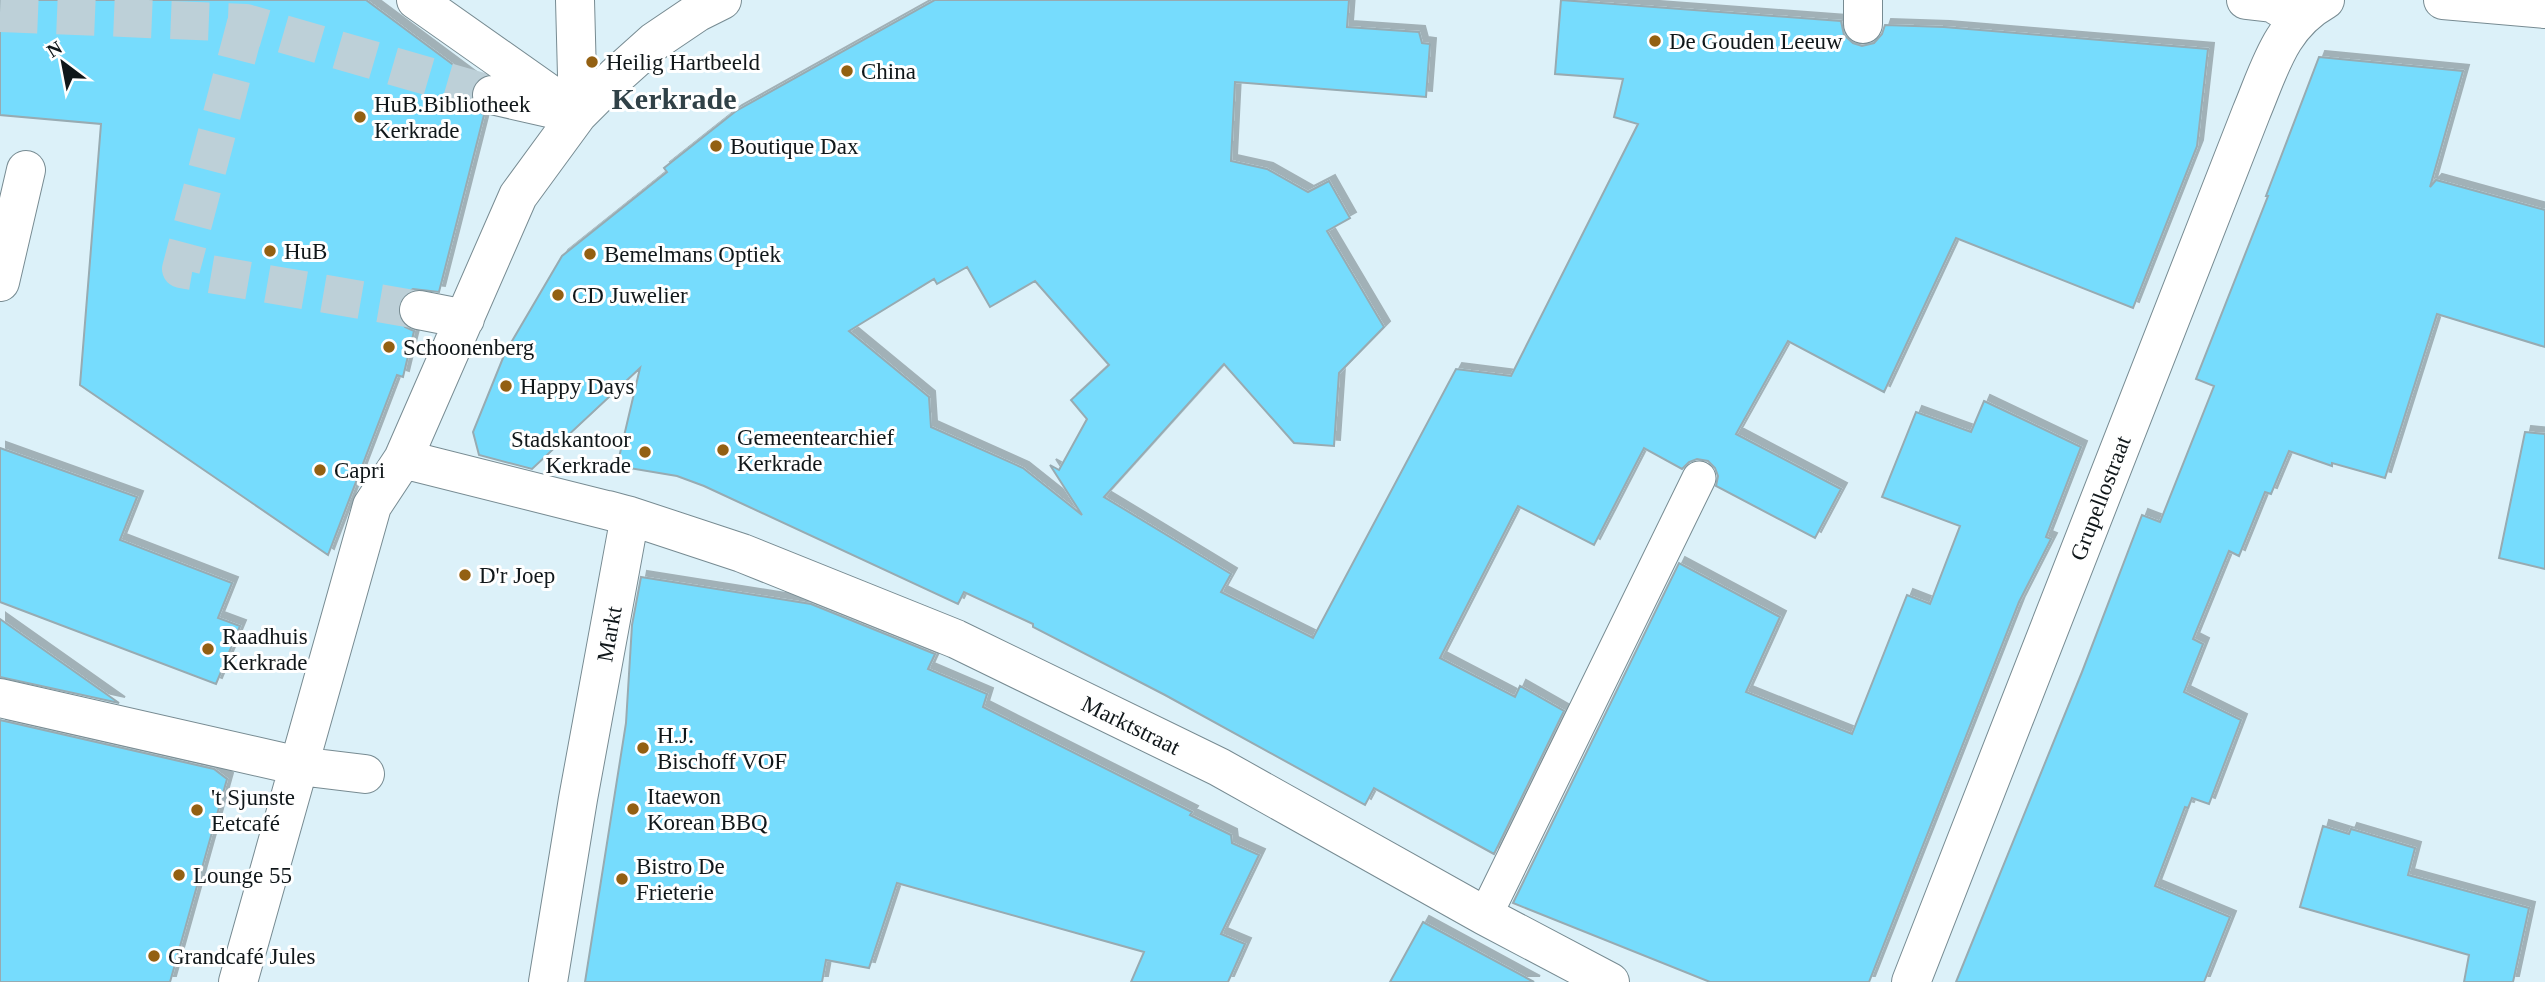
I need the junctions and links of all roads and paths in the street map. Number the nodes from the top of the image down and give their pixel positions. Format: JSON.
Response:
{"nodes":[{"id":1,"x":416,"y":0,"type":"edge"},
{"id":2,"x":575,"y":0,"type":"edge"},
{"id":3,"x":722,"y":0,"type":"edge"},
{"id":4,"x":2246,"y":0,"type":"edge"},
{"id":5,"x":2443,"y":0,"type":"edge"},
{"id":6,"x":2311,"y":9,"type":"edge"},
{"id":7,"x":2545,"y":9,"type":"edge"},
{"id":8,"x":492,"y":95,"type":"tunnel mouth"},
{"id":9,"x":578,"y":114,"type":"junction"},
{"id":10,"x":26,"y":170,"type":"dead end"},
{"id":11,"x":0,"y":282,"type":"edge"},
{"id":12,"x":419,"y":310,"type":"tunnel mouth"},
{"id":13,"x":465,"y":319,"type":"junction"},
{"id":14,"x":403,"y":459,"type":"junction"},
{"id":15,"x":1699,"y":478,"type":"dead end"},
{"id":16,"x":630,"y":516,"type":"junction"},
{"id":17,"x":0,"y":698,"type":"edge"},
{"id":18,"x":299,"y":766,"type":"junction"},
{"id":19,"x":365,"y":775,"type":"dead end"},
{"id":20,"x":1485,"y":916,"type":"junction"},
{"id":21,"x":238,"y":982,"type":"edge"},
{"id":22,"x":548,"y":982,"type":"edge"},
{"id":23,"x":1610,"y":982,"type":"edge"},
{"id":24,"x":1911,"y":982,"type":"edge"}],
"edges":[{"from":1,"to":9,"type":"street"},
{"from":2,"to":9,"type":"street"},
{"from":3,"to":9,"type":"street"},
{"from":4,"to":6,"type":"street"},
{"from":5,"to":7,"type":"street"},
{"from":6,"to":24,"type":"street","name":"Grupellostraat"},
{"from":8,"to":9,"type":"street"},
{"from":9,"to":13,"type":"street"},
{"from":10,"to":11,"type":"street"},
{"from":12,"to":13,"type":"street"},
{"from":13,"to":14,"type":"street"},
{"from":14,"to":16,"type":"street"},
{"from":14,"to":18,"type":"street"},
{"from":15,"to":20,"type":"lane"},
{"from":16,"to":20,"type":"street","name":"Marktstraat"},
{"from":16,"to":22,"type":"street","name":"Markt"},
{"from":17,"to":18,"type":"street"},
{"from":18,"to":19,"type":"street"},
{"from":18,"to":21,"type":"street"},
{"from":20,"to":23,"type":"street","name":"Marktstraat"}]}
